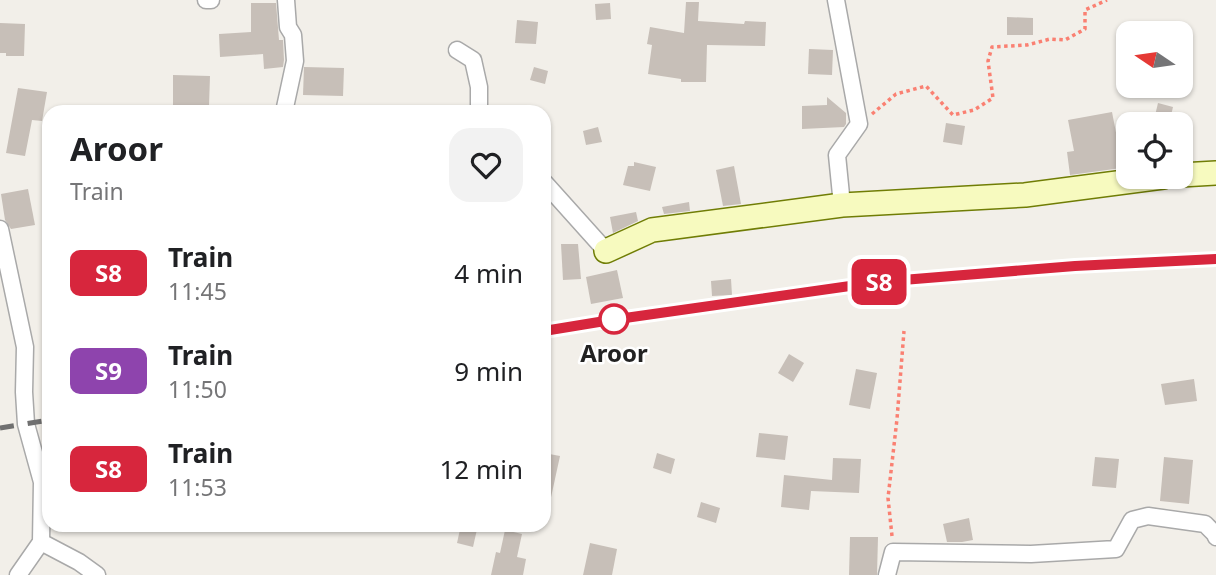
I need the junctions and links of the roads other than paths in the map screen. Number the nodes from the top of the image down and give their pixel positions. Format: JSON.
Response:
{"nodes":[{"id":1,"x":286,"y":0,"type":"edge"},
{"id":2,"x":836,"y":0,"type":"edge"},
{"id":3,"x":457,"y":50,"type":"dead end"},
{"id":4,"x":286,"y":105,"type":"edge"},
{"id":5,"x":479,"y":105,"type":"edge"},
{"id":6,"x":1216,"y":173,"type":"edge"},
{"id":7,"x":1193,"y":174,"type":"edge"},
{"id":8,"x":1116,"y":183,"type":"edge"},
{"id":9,"x":551,"y":190,"type":"edge"},
{"id":10,"x":842,"y":205,"type":"junction"},
{"id":11,"x":0,"y":229,"type":"edge"},
{"id":12,"x":606,"y":251,"type":"joint"},
{"id":13,"x":1216,"y":537,"type":"edge"},
{"id":14,"x":41,"y":542,"type":"junction"},
{"id":15,"x":18,"y":575,"type":"edge"},
{"id":16,"x":97,"y":575,"type":"edge"},
{"id":17,"x":887,"y":575,"type":"edge"}],
"edges":[{"from":1,"to":4,"type":"street"},
{"from":2,"to":10,"type":"street"},
{"from":3,"to":5,"type":"street"},
{"from":6,"to":7,"type":"street"},
{"from":8,"to":10,"type":"street"},
{"from":9,"to":12,"type":"street"},
{"from":10,"to":12,"type":"street"},
{"from":11,"to":14,"type":"street"},
{"from":13,"to":17,"type":"street"},
{"from":14,"to":15,"type":"street"},
{"from":14,"to":16,"type":"street"}]}
